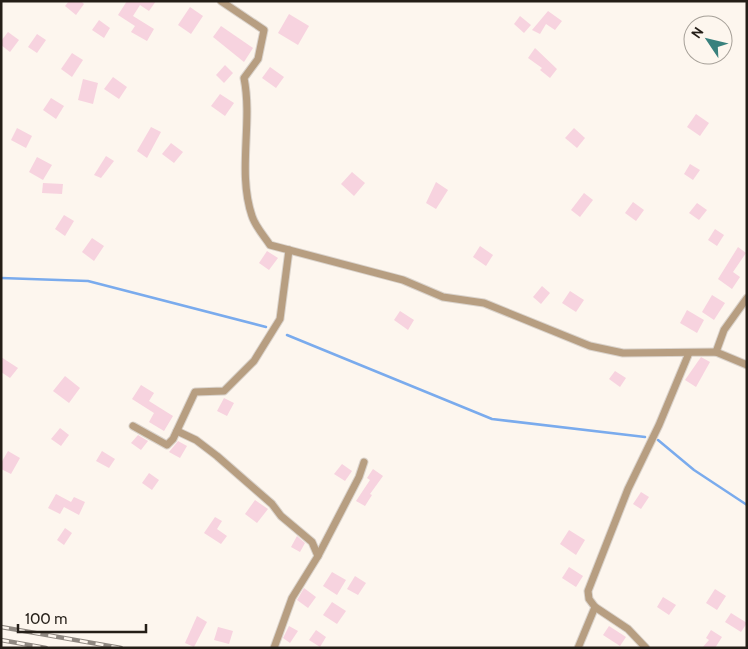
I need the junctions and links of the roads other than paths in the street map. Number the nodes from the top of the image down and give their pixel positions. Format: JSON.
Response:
{"nodes":[{"id":1,"x":221,"y":1,"type":"edge"},
{"id":2,"x":289,"y":250,"type":"junction"},
{"id":3,"x":747,"y":298,"type":"edge"},
{"id":4,"x":716,"y":352,"type":"junction"},
{"id":5,"x":690,"y":353,"type":"junction"},
{"id":6,"x":747,"y":365,"type":"edge"},
{"id":7,"x":133,"y":426,"type":"dead end"},
{"id":8,"x":177,"y":431,"type":"junction"},
{"id":9,"x":364,"y":462,"type":"dead end"},
{"id":10,"x":318,"y":556,"type":"junction"},
{"id":11,"x":595,"y":607,"type":"junction"},
{"id":12,"x":274,"y":648,"type":"edge"},
{"id":13,"x":578,"y":648,"type":"edge"},
{"id":14,"x":646,"y":648,"type":"edge"}],
"edges":[{"from":1,"to":2,"type":"street"},
{"from":2,"to":5,"type":"street"},
{"from":2,"to":8,"type":"street"},
{"from":3,"to":4,"type":"street"},
{"from":4,"to":5,"type":"street"},
{"from":4,"to":6,"type":"street"},
{"from":5,"to":11,"type":"street"},
{"from":7,"to":8,"type":"street"},
{"from":8,"to":10,"type":"street"},
{"from":9,"to":10,"type":"street"},
{"from":10,"to":12,"type":"street"},
{"from":11,"to":13,"type":"street"},
{"from":11,"to":14,"type":"street"}]}
